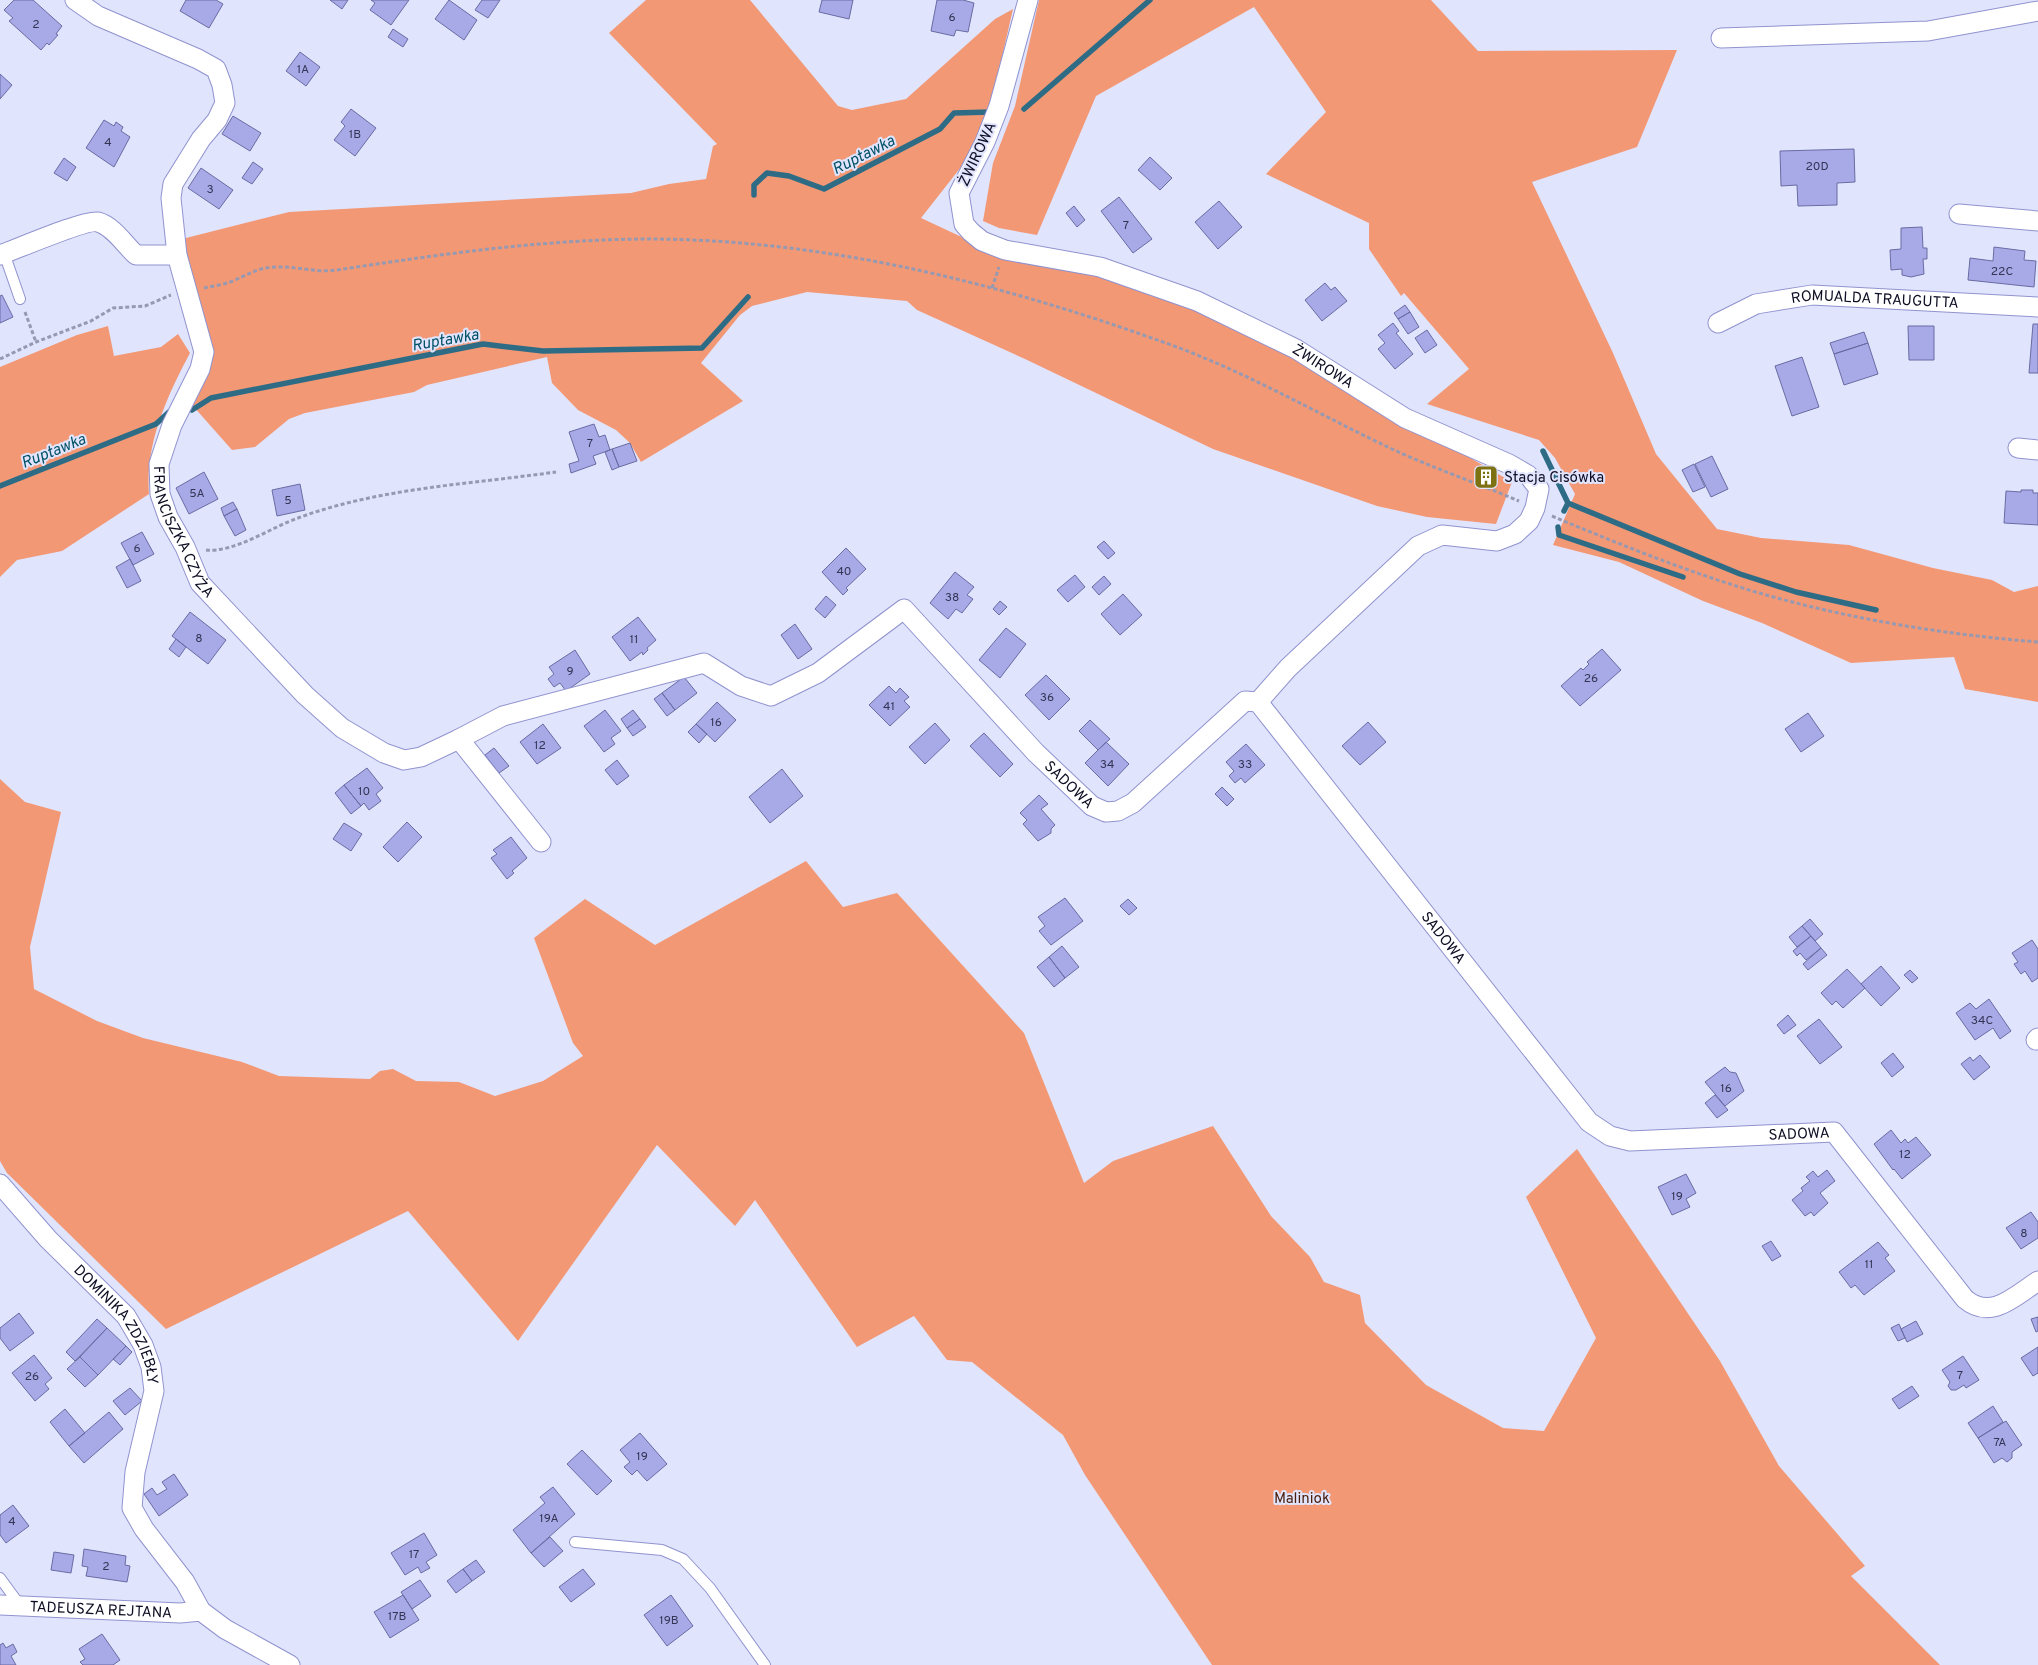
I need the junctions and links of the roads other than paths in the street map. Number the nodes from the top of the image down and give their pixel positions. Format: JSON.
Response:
{"nodes":[{"id":1,"x":75,"y":0,"type":"edge"},
{"id":2,"x":1028,"y":0,"type":"edge"},
{"id":3,"x":2038,"y":11,"type":"edge"},
{"id":4,"x":1721,"y":38,"type":"dead end"},
{"id":5,"x":1959,"y":214,"type":"dead end"},
{"id":6,"x":2038,"y":221,"type":"edge"},
{"id":7,"x":2,"y":254,"type":"edge"},
{"id":8,"x":177,"y":255,"type":"junction"},
{"id":9,"x":20,"y":299,"type":"road end"},
{"id":10,"x":2038,"y":307,"type":"edge"},
{"id":11,"x":1718,"y":323,"type":"dead end"},
{"id":12,"x":2018,"y":448,"type":"dead end"},
{"id":13,"x":2038,"y":450,"type":"edge"},
{"id":14,"x":904,"y":609,"type":"joint"},
{"id":15,"x":1258,"y":702,"type":"junction"},
{"id":16,"x":459,"y":739,"type":"junction"},
{"id":17,"x":541,"y":842,"type":"dead end"},
{"id":18,"x":0,"y":1184,"type":"edge"},
{"id":19,"x":2038,"y":1281,"type":"edge"},
{"id":20,"x":575,"y":1542,"type":"dead end"},
{"id":21,"x":0,"y":1578,"type":"edge"},
{"id":22,"x":19,"y":1604,"type":"junction"},
{"id":23,"x":0,"y":1605,"type":"edge"},
{"id":24,"x":201,"y":1610,"type":"junction"},
{"id":25,"x":290,"y":1665,"type":"edge"},
{"id":26,"x":765,"y":1665,"type":"edge"}],
"edges":[{"from":1,"to":8,"type":"street","name":"FRANCISZKA CZYŻA"},
{"from":2,"to":15,"type":"street","name":"ŻWIROWA"},
{"from":3,"to":4,"type":"street"},
{"from":5,"to":6,"type":"street"},
{"from":7,"to":8,"type":"street"},
{"from":7,"to":9,"type":"lane"},
{"from":8,"to":16,"type":"street","name":"FRANCISZKA CZYŻA"},
{"from":10,"to":11,"type":"street","name":"ROMUALDA TRAUGUTTA"},
{"from":12,"to":13,"type":"street"},
{"from":14,"to":15,"type":"street","name":"SADOWA"},
{"from":14,"to":16,"type":"street","name":"FRANCISZKA CZYŻA"},
{"from":15,"to":19,"type":"street","name":"SADOWA"},
{"from":16,"to":17,"type":"street"},
{"from":18,"to":24,"type":"street","name":"DOMINIKA ZDZIEBŁY"},
{"from":20,"to":26,"type":"lane"},
{"from":21,"to":22,"type":"lane"},
{"from":22,"to":23,"type":"street","name":"TADEUSZA REJTANA"},
{"from":22,"to":24,"type":"street","name":"TADEUSZA REJTANA"},
{"from":24,"to":25,"type":"street","name":"DOMINIKA ZDZIEBŁY"}]}
